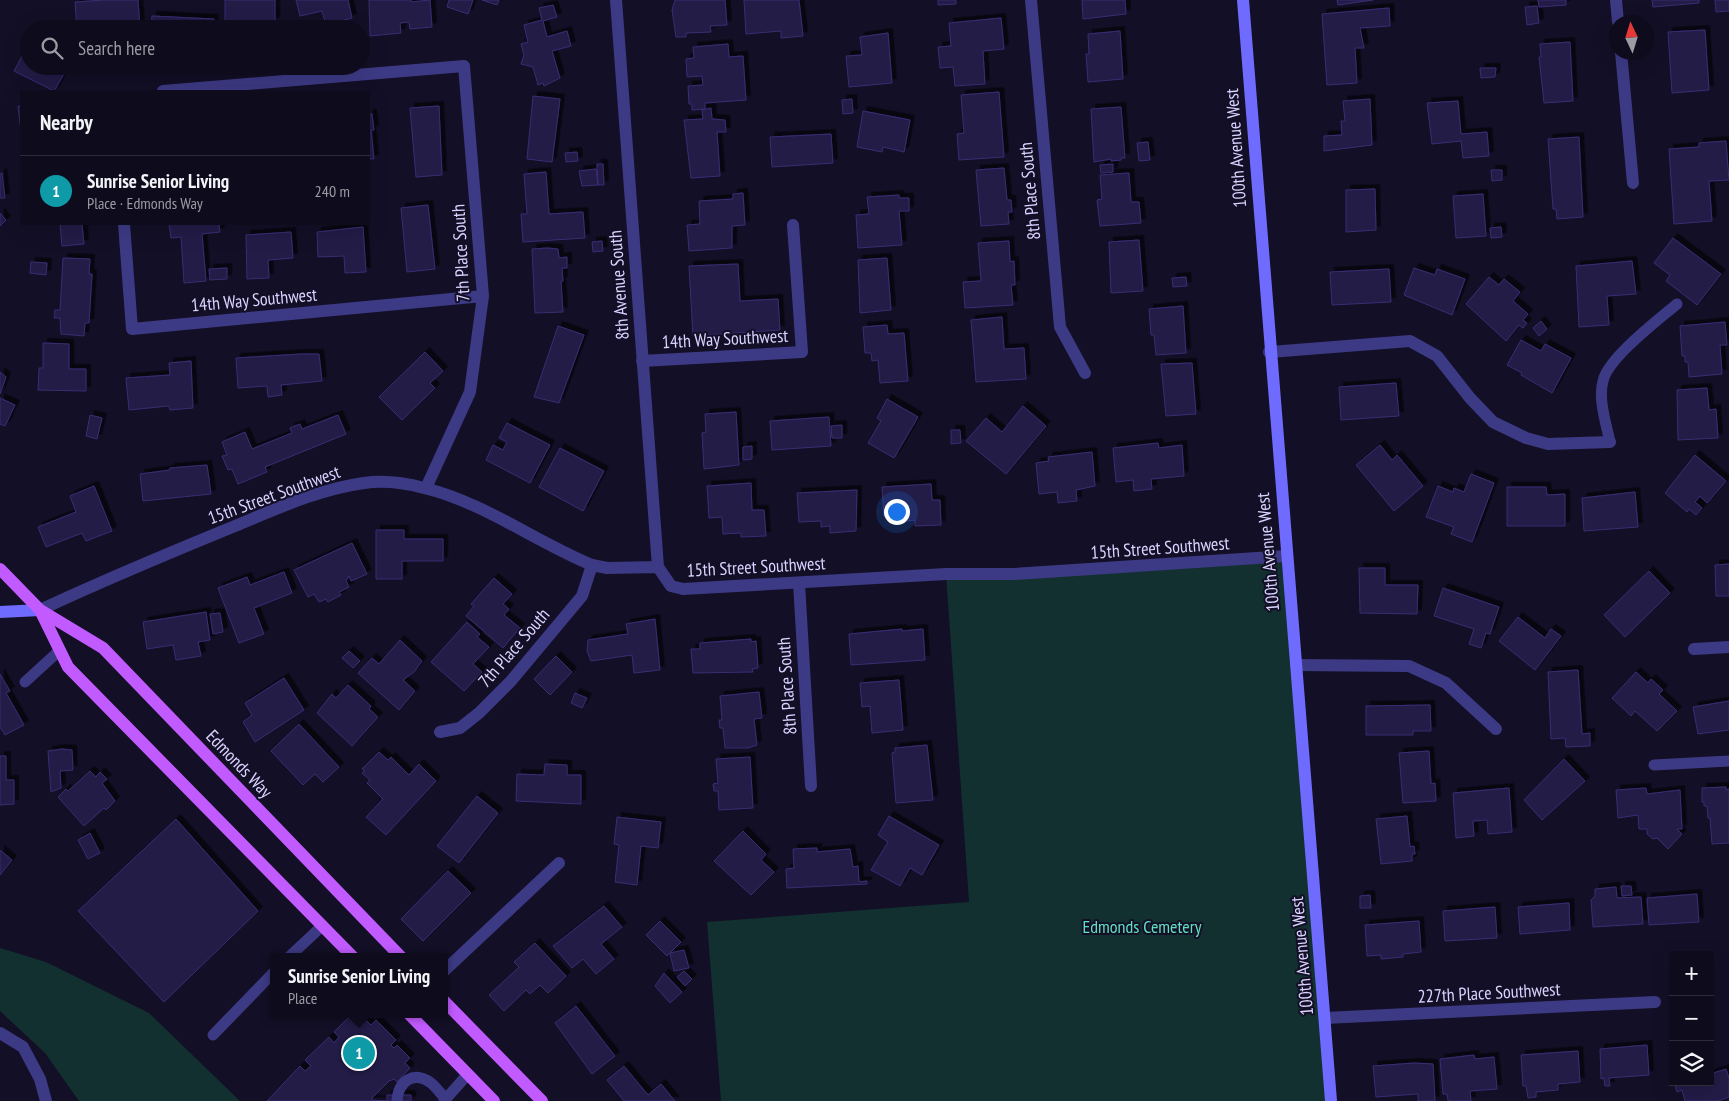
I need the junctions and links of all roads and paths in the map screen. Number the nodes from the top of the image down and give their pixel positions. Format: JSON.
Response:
{"nodes":[{"id":1,"x":616,"y":0,"type":"edge"},
{"id":2,"x":1031,"y":0,"type":"edge"},
{"id":3,"x":1242,"y":0,"type":"edge"},
{"id":4,"x":1616,"y":0,"type":"edge"},
{"id":5,"x":1617,"y":15,"type":"edge"},
{"id":6,"x":1622,"y":60,"type":"edge"},
{"id":7,"x":370,"y":74,"type":"edge"},
{"id":8,"x":356,"y":75,"type":"edge"},
{"id":9,"x":175,"y":90,"type":"edge"},
{"id":10,"x":1633,"y":183,"type":"dead end"},
{"id":11,"x":793,"y":224,"type":"dead end"},
{"id":12,"x":124,"y":225,"type":"edge"},
{"id":13,"x":484,"y":296,"type":"junction"},
{"id":14,"x":1677,"y":304,"type":"dead end"},
{"id":15,"x":1269,"y":352,"type":"junction"},
{"id":16,"x":642,"y":361,"type":"junction"},
{"id":17,"x":1084,"y":373,"type":"dead end"},
{"id":18,"x":1610,"y":442,"type":"joint"},
{"id":19,"x":426,"y":488,"type":"junction"},
{"id":20,"x":1286,"y":556,"type":"junction"},
{"id":21,"x":592,"y":565,"type":"junction"},
{"id":22,"x":658,"y":567,"type":"junction"},
{"id":23,"x":0,"y":569,"type":"edge"},
{"id":24,"x":799,"y":583,"type":"junction"},
{"id":25,"x":40,"y":610,"type":"junction"},
{"id":26,"x":0,"y":612,"type":"edge"},
{"id":27,"x":1729,"y":647,"type":"edge"},
{"id":28,"x":1694,"y":649,"type":"dead end"},
{"id":29,"x":60,"y":650,"type":"junction"},
{"id":30,"x":1296,"y":665,"type":"junction"},
{"id":31,"x":25,"y":682,"type":"dead end"},
{"id":32,"x":1496,"y":729,"type":"dead end"},
{"id":33,"x":440,"y":732,"type":"dead end"},
{"id":34,"x":1729,"y":761,"type":"edge"},
{"id":35,"x":1654,"y":765,"type":"dead end"},
{"id":36,"x":811,"y":786,"type":"dead end"},
{"id":37,"x":559,"y":863,"type":"dead end"},
{"id":38,"x":322,"y":926,"type":"junction"},
{"id":39,"x":293,"y":953,"type":"edge"},
{"id":40,"x":349,"y":953,"type":"edge"},
{"id":41,"x":397,"y":953,"type":"edge"},
{"id":42,"x":448,"y":968,"type":"edge"},
{"id":43,"x":270,"y":976,"type":"edge"},
{"id":44,"x":1655,"y":1002,"type":"dead end"},
{"id":45,"x":448,"y":1005,"type":"edge"},
{"id":46,"x":413,"y":1018,"type":"edge"},
{"id":47,"x":1325,"y":1018,"type":"junction"},
{"id":48,"x":0,"y":1033,"type":"edge"},
{"id":49,"x":213,"y":1035,"type":"dead end"},
{"id":50,"x":468,"y":1074,"type":"junction"},
{"id":51,"x":445,"y":1099,"type":"edge"},
{"id":52,"x":46,"y":1101,"type":"edge"},
{"id":53,"x":397,"y":1101,"type":"edge"},
{"id":54,"x":494,"y":1101,"type":"edge"},
{"id":55,"x":542,"y":1101,"type":"edge"},
{"id":56,"x":1331,"y":1101,"type":"edge"}],
"edges":[{"from":1,"to":16,"type":"street","name":"8th Avenue South"},
{"from":2,"to":17,"type":"street","name":"8th Place South"},
{"from":3,"to":15,"type":"main road","name":"100th Avenue West"},
{"from":4,"to":5,"type":"street"},
{"from":6,"to":10,"type":"street"},
{"from":7,"to":13,"type":"street","name":"7th Place South"},
{"from":8,"to":9,"type":"street","name":"7th Place South"},
{"from":11,"to":16,"type":"street","name":"14th Way Southwest"},
{"from":12,"to":13,"type":"street","name":"14th Way Southwest"},
{"from":13,"to":19,"type":"street","name":"7th Place South"},
{"from":14,"to":18,"type":"lane"},
{"from":15,"to":18,"type":"street"},
{"from":15,"to":20,"type":"main road","name":"100th Avenue West"},
{"from":16,"to":22,"type":"street","name":"8th Avenue South"},
{"from":19,"to":21,"type":"street","name":"15th Street Southwest"},
{"from":19,"to":25,"type":"street","name":"15th Street Southwest"},
{"from":20,"to":24,"type":"street","name":"15th Street Southwest"},
{"from":20,"to":30,"type":"main road","name":"100th Avenue West"},
{"from":21,"to":22,"type":"street","name":"15th Street Southwest"},
{"from":21,"to":33,"type":"street","name":"7th Place South"},
{"from":22,"to":24,"type":"street","name":"15th Street Southwest"},
{"from":23,"to":25,"type":"main road","name":"Edmonds Way"},
{"from":24,"to":36,"type":"street","name":"8th Place South"},
{"from":25,"to":26,"type":"main road"},
{"from":25,"to":29,"type":"main road","name":"Edmonds Way"},
{"from":25,"to":41,"type":"main road","name":"Edmonds Way"},
{"from":27,"to":28,"type":"street"},
{"from":29,"to":31,"type":"lane"},
{"from":29,"to":38,"type":"main road","name":"Edmonds Way"},
{"from":30,"to":32,"type":"street"},
{"from":30,"to":47,"type":"main road","name":"100th Avenue West"},
{"from":34,"to":35,"type":"lane"},
{"from":37,"to":42,"type":"street"},
{"from":38,"to":39,"type":"lane"},
{"from":38,"to":40,"type":"main road","name":"Edmonds Way"},
{"from":43,"to":49,"type":"lane"},
{"from":44,"to":47,"type":"street","name":"227th Place Southwest"},
{"from":45,"to":55,"type":"main road"},
{"from":46,"to":50,"type":"main road"},
{"from":47,"to":56,"type":"main road","name":"100th Avenue West"},
{"from":48,"to":52,"type":"street"},
{"from":50,"to":51,"type":"lane"},
{"from":50,"to":54,"type":"main road"},
{"from":51,"to":53,"type":"lane"}]}
